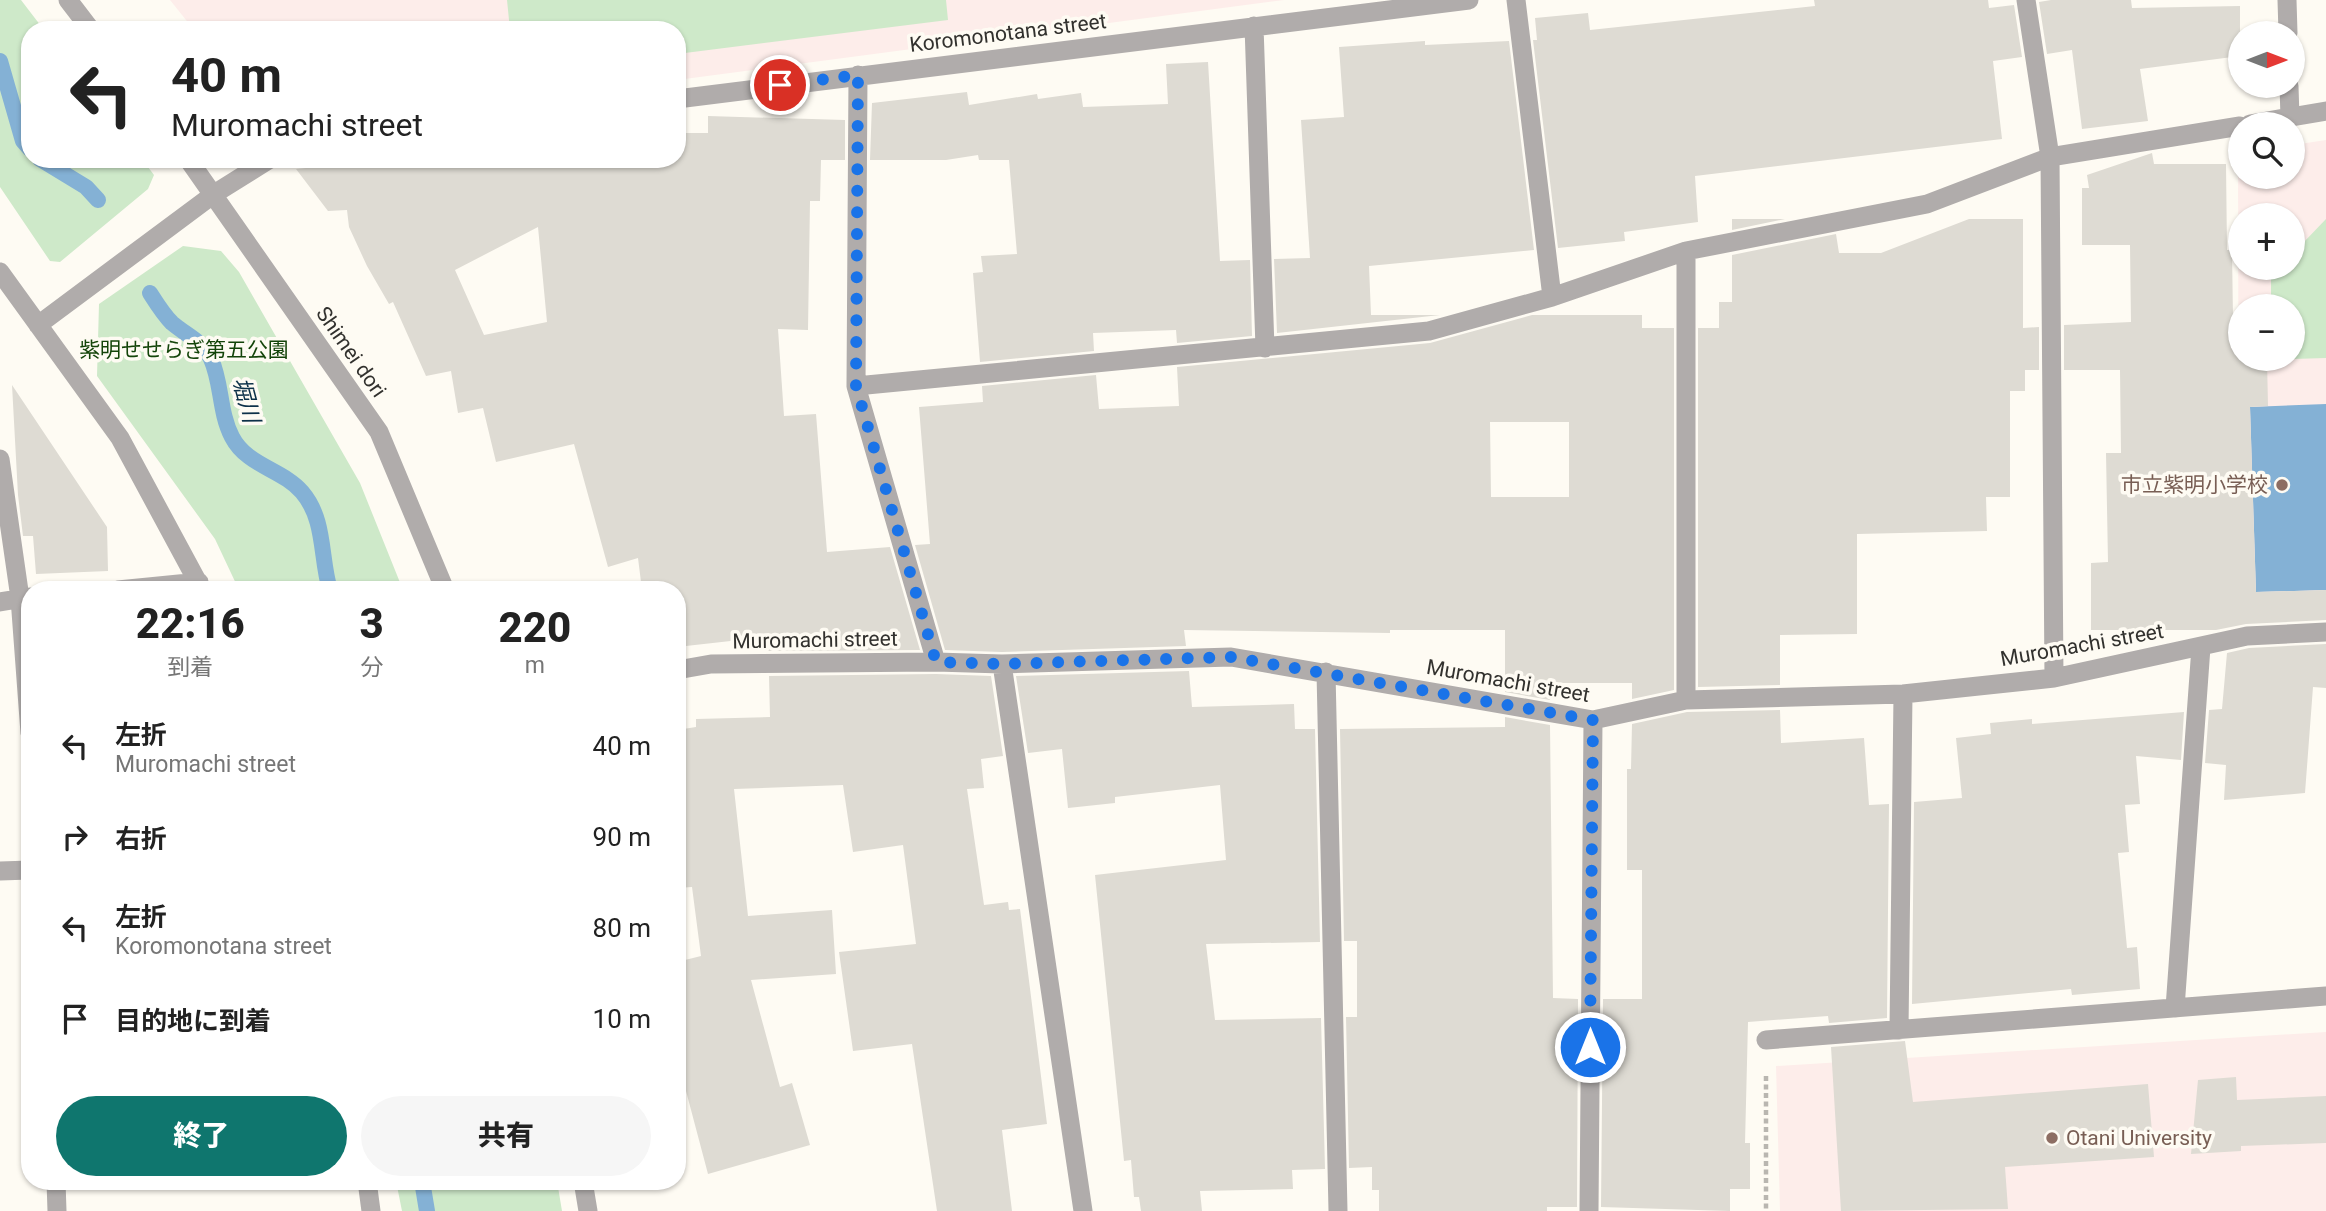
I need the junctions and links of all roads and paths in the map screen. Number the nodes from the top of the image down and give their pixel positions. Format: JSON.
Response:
{"nodes":[{"id":1,"x":68,"y":0,"type":"edge"},
{"id":2,"x":1469,"y":0,"type":"edge"},
{"id":3,"x":1516,"y":0,"type":"edge"},
{"id":4,"x":2026,"y":0,"type":"edge"},
{"id":5,"x":2287,"y":0,"type":"edge"},
{"id":6,"x":84,"y":21,"type":"edge"},
{"id":7,"x":2288,"y":21,"type":"edge"},
{"id":8,"x":1254,"y":26,"type":"junction"},
{"id":9,"x":858,"y":75,"type":"junction"},
{"id":10,"x":686,"y":98,"type":"edge"},
{"id":11,"x":2326,"y":111,"type":"edge"},
{"id":12,"x":2305,"y":115,"type":"edge"},
{"id":13,"x":2228,"y":128,"type":"edge"},
{"id":14,"x":2050,"y":157,"type":"junction"},
{"id":15,"x":195,"y":168,"type":"edge"},
{"id":16,"x":256,"y":168,"type":"edge"},
{"id":17,"x":214,"y":194,"type":"junction"},
{"id":18,"x":1686,"y":251,"type":"junction"},
{"id":19,"x":0,"y":272,"type":"edge"},
{"id":20,"x":1552,"y":297,"type":"junction"},
{"id":21,"x":38,"y":325,"type":"junction"},
{"id":22,"x":1265,"y":348,"type":"junction"},
{"id":23,"x":856,"y":386,"type":"junction"},
{"id":24,"x":0,"y":460,"type":"edge"},
{"id":25,"x":22,"y":581,"type":"edge"},
{"id":26,"x":197,"y":581,"type":"edge"},
{"id":27,"x":441,"y":581,"type":"edge"},
{"id":28,"x":21,"y":599,"type":"edge"},
{"id":29,"x":0,"y":602,"type":"edge"},
{"id":30,"x":2326,"y":632,"type":"edge"},
{"id":31,"x":2201,"y":646,"type":"junction"},
{"id":32,"x":936,"y":662,"type":"junction"},
{"id":33,"x":1002,"y":664,"type":"junction"},
{"id":34,"x":686,"y":668,"type":"edge"},
{"id":35,"x":1326,"y":672,"type":"junction"},
{"id":36,"x":2054,"y":678,"type":"junction"},
{"id":37,"x":1903,"y":694,"type":"junction"},
{"id":38,"x":1686,"y":700,"type":"junction"},
{"id":39,"x":1593,"y":720,"type":"junction"},
{"id":40,"x":21,"y":870,"type":"edge"},
{"id":41,"x":0,"y":871,"type":"edge"},
{"id":42,"x":2326,"y":996,"type":"edge"},
{"id":43,"x":2175,"y":1008,"type":"junction"},
{"id":44,"x":1899,"y":1030,"type":"junction"},
{"id":45,"x":1766,"y":1040,"type":"joint"},
{"id":46,"x":56,"y":1190,"type":"edge"},
{"id":47,"x":368,"y":1190,"type":"edge"},
{"id":48,"x":584,"y":1190,"type":"edge"},
{"id":49,"x":57,"y":1211,"type":"edge"},
{"id":50,"x":371,"y":1211,"type":"edge"},
{"id":51,"x":588,"y":1211,"type":"edge"},
{"id":52,"x":1083,"y":1211,"type":"edge"},
{"id":53,"x":1338,"y":1211,"type":"edge"},
{"id":54,"x":1589,"y":1211,"type":"edge"},
{"id":55,"x":1766,"y":1211,"type":"edge"}],
"edges":[{"from":1,"to":6,"type":"street"},
{"from":2,"to":8,"type":"street","name":"Koromonotana street"},
{"from":3,"to":20,"type":"street"},
{"from":4,"to":14,"type":"street"},
{"from":5,"to":7,"type":"street"},
{"from":8,"to":9,"type":"street","name":"Koromonotana street"},
{"from":8,"to":22,"type":"street"},
{"from":9,"to":10,"type":"street","name":"Koromonotana street"},
{"from":9,"to":23,"type":"street"},
{"from":11,"to":12,"type":"street"},
{"from":13,"to":14,"type":"street"},
{"from":14,"to":18,"type":"street"},
{"from":14,"to":36,"type":"street"},
{"from":15,"to":17,"type":"street","name":"Shimei dori"},
{"from":16,"to":17,"type":"street"},
{"from":17,"to":21,"type":"street"},
{"from":17,"to":27,"type":"street","name":"Shimei dori"},
{"from":18,"to":20,"type":"street"},
{"from":18,"to":38,"type":"street"},
{"from":19,"to":21,"type":"street"},
{"from":20,"to":22,"type":"street"},
{"from":21,"to":26,"type":"street"},
{"from":22,"to":23,"type":"street"},
{"from":23,"to":32,"type":"street"},
{"from":24,"to":25,"type":"street"},
{"from":28,"to":29,"type":"street"},
{"from":30,"to":31,"type":"street","name":"Muromachi street"},
{"from":31,"to":36,"type":"street","name":"Muromachi street"},
{"from":31,"to":43,"type":"street"},
{"from":32,"to":33,"type":"street","name":"Muromachi street"},
{"from":32,"to":34,"type":"street","name":"Muromachi street"},
{"from":33,"to":35,"type":"street","name":"Muromachi street"},
{"from":33,"to":52,"type":"street"},
{"from":35,"to":39,"type":"street","name":"Muromachi street"},
{"from":35,"to":53,"type":"street"},
{"from":36,"to":37,"type":"street","name":"Muromachi street"},
{"from":37,"to":38,"type":"street","name":"Muromachi street"},
{"from":37,"to":44,"type":"street"},
{"from":38,"to":39,"type":"street","name":"Muromachi street"},
{"from":39,"to":54,"type":"street"},
{"from":40,"to":41,"type":"street"},
{"from":42,"to":43,"type":"street"},
{"from":43,"to":44,"type":"street"},
{"from":44,"to":45,"type":"street"},
{"from":45,"to":55,"type":"path"},
{"from":46,"to":49,"type":"street"},
{"from":47,"to":50,"type":"street"},
{"from":48,"to":51,"type":"street"}]}
